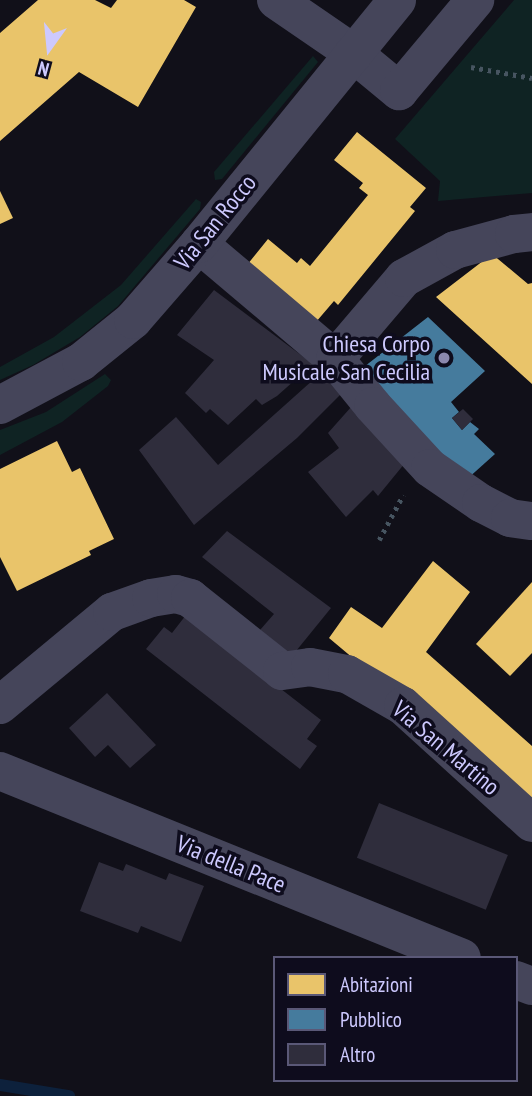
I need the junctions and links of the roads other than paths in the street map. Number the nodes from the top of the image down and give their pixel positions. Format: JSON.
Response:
{"nodes":[{"id":1,"x":276,"y":0,"type":"edge"},
{"id":2,"x":397,"y":0,"type":"edge"},
{"id":3,"x":475,"y":0,"type":"edge"},
{"id":4,"x":353,"y":54,"type":"junction"},
{"id":5,"x":532,"y":232,"type":"edge"},
{"id":6,"x":200,"y":244,"type":"junction"},
{"id":7,"x":335,"y":359,"type":"junction"},
{"id":8,"x":0,"y":405,"type":"edge"},
{"id":9,"x":532,"y":521,"type":"edge"},
{"id":10,"x":0,"y":705,"type":"edge"},
{"id":11,"x":0,"y":771,"type":"edge"},
{"id":12,"x":532,"y":823,"type":"edge"},
{"id":13,"x":457,"y":956,"type":"edge"}],
"edges":[{"from":1,"to":4,"type":"street"},
{"from":2,"to":4,"type":"street","name":"Via San Rocco"},
{"from":3,"to":4,"type":"street"},
{"from":4,"to":6,"type":"street","name":"Via San Rocco"},
{"from":5,"to":7,"type":"street"},
{"from":6,"to":7,"type":"street"},
{"from":6,"to":8,"type":"street","name":"Via San Rocco"},
{"from":7,"to":9,"type":"street"},
{"from":10,"to":12,"type":"street","name":"Via San Martino"},
{"from":11,"to":13,"type":"street","name":"Via della Pace"}]}
